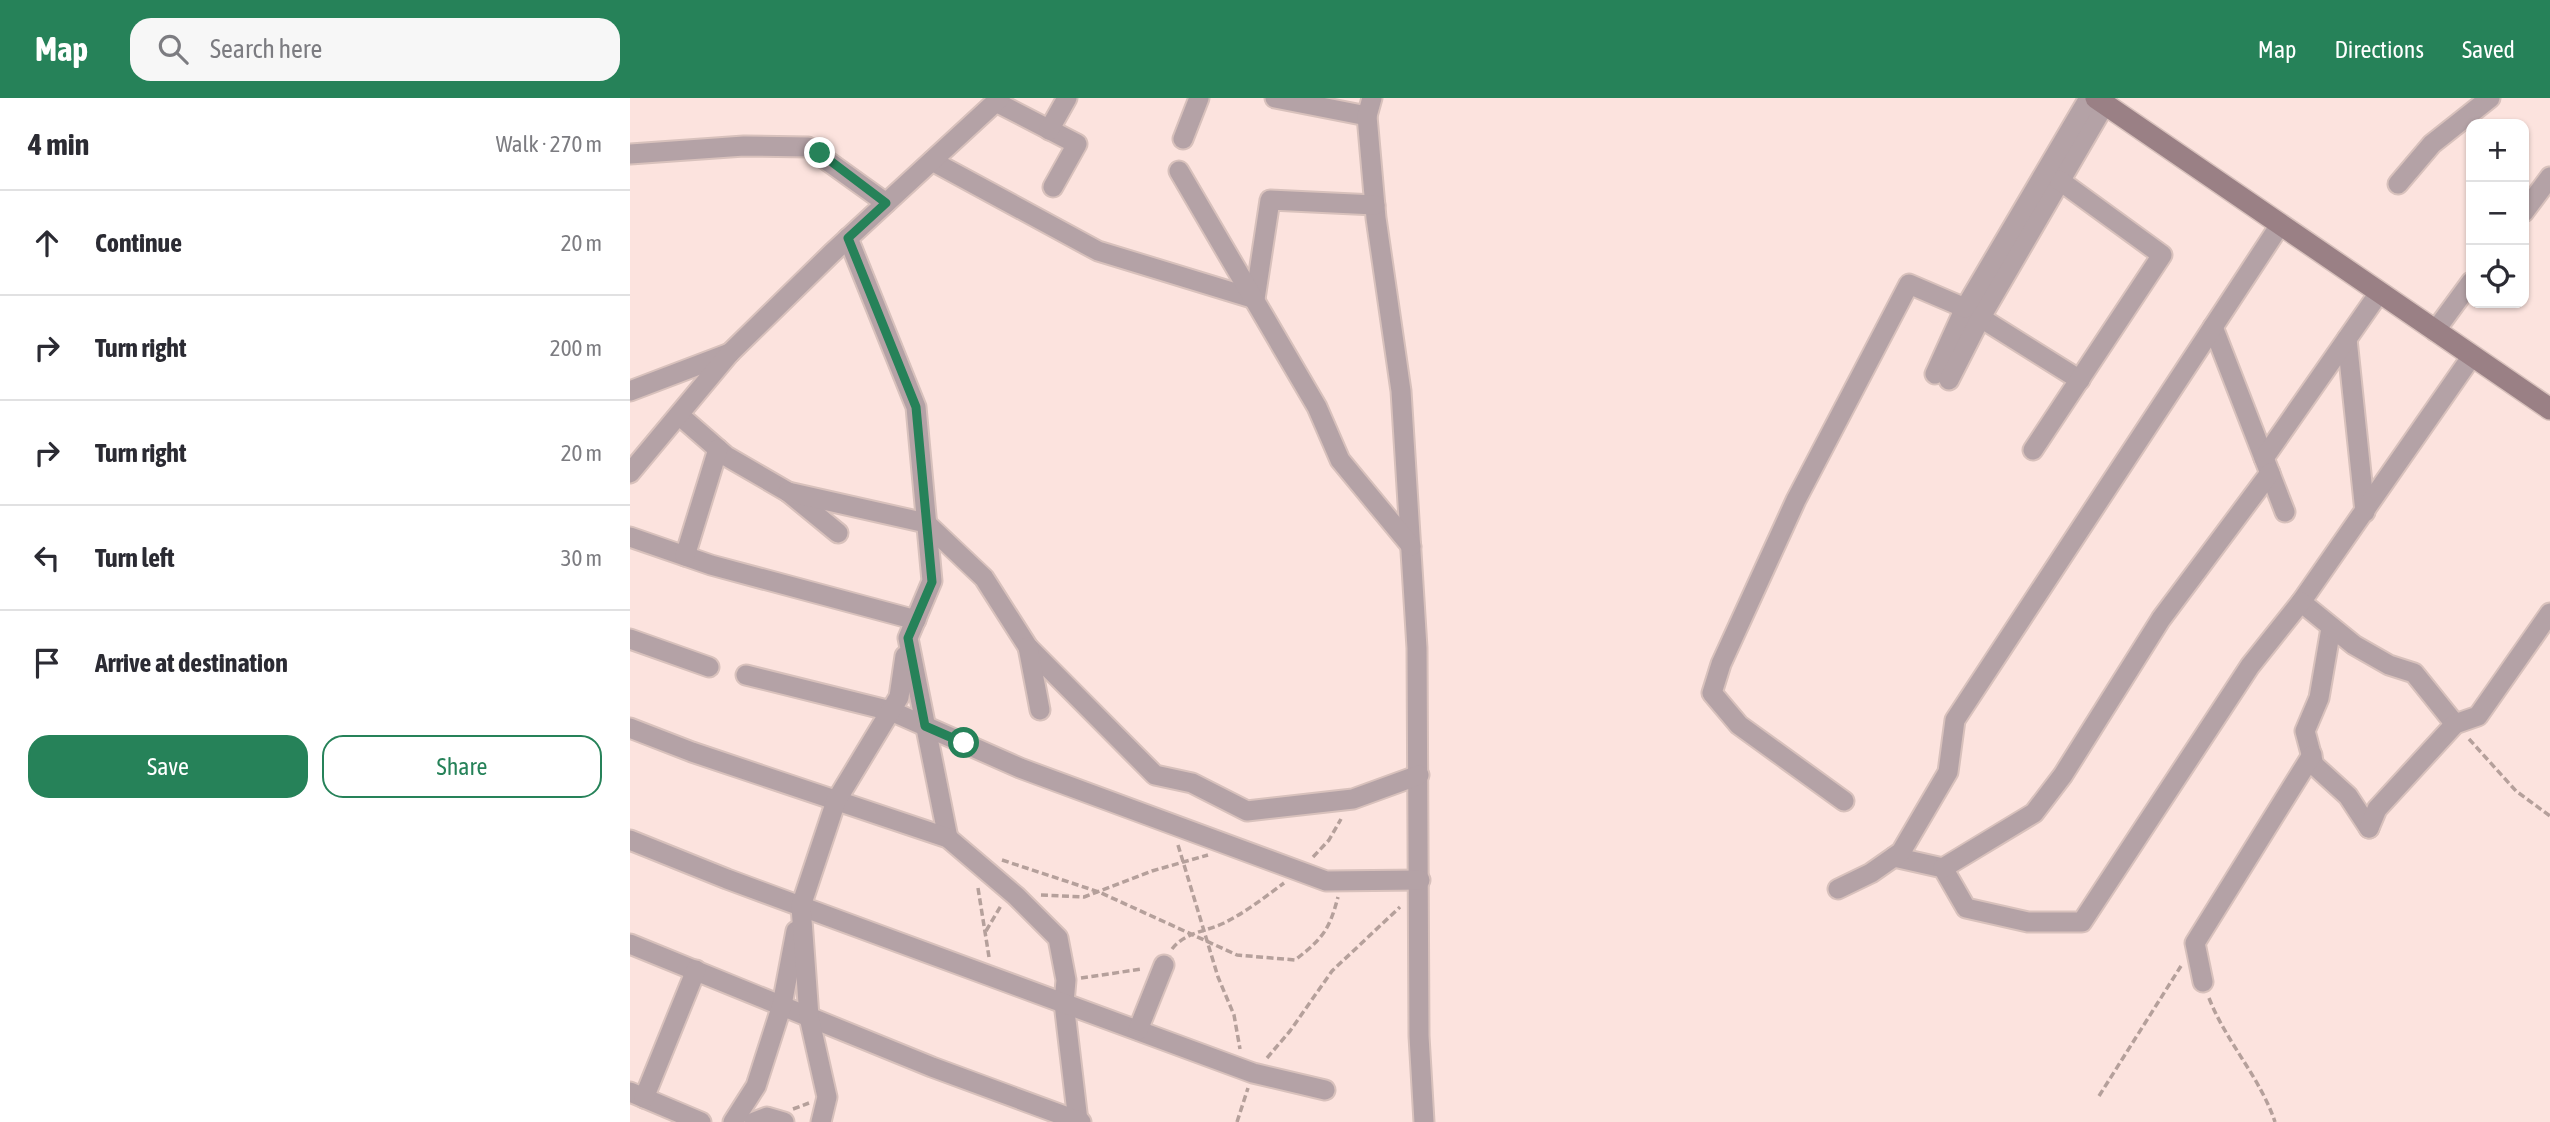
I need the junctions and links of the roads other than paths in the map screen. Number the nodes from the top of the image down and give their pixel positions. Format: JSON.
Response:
{"nodes":[{"id":1,"x":1066,"y":98,"type":"edge"},
{"id":2,"x":1199,"y":98,"type":"edge"},
{"id":3,"x":1275,"y":98,"type":"edge"},
{"id":4,"x":2490,"y":98,"type":"edge"},
{"id":5,"x":998,"y":100,"type":"edge"},
{"id":6,"x":2097,"y":100,"type":"edge"},
{"id":7,"x":1370,"y":107,"type":"edge"},
{"id":8,"x":1049,"y":130,"type":"junction"},
{"id":9,"x":1183,"y":139,"type":"dead end"},
{"id":10,"x":630,"y":154,"type":"edge"},
{"id":11,"x":932,"y":161,"type":"junction"},
{"id":12,"x":1179,"y":171,"type":"dead end"},
{"id":13,"x":2550,"y":177,"type":"edge"},
{"id":14,"x":2059,"y":180,"type":"junction"},
{"id":15,"x":2399,"y":184,"type":"dead end"},
{"id":16,"x":1053,"y":187,"type":"dead end"},
{"id":17,"x":886,"y":203,"type":"junction"},
{"id":18,"x":1375,"y":205,"type":"junction"},
{"id":19,"x":2529,"y":205,"type":"edge"},
{"id":20,"x":2280,"y":225,"type":"junction"},
{"id":21,"x":848,"y":238,"type":"junction"},
{"id":22,"x":2466,"y":289,"type":"edge"},
{"id":23,"x":2379,"y":293,"type":"junction"},
{"id":24,"x":1255,"y":299,"type":"junction"},
{"id":25,"x":1973,"y":313,"type":"junction"},
{"id":26,"x":2213,"y":327,"type":"junction"},
{"id":27,"x":2435,"y":331,"type":"junction"},
{"id":28,"x":2347,"y":339,"type":"junction"},
{"id":29,"x":730,"y":353,"type":"junction"},
{"id":30,"x":2472,"y":356,"type":"junction"},
{"id":31,"x":1942,"y":377,"type":"dead end"},
{"id":32,"x":2080,"y":380,"type":"junction"},
{"id":33,"x":630,"y":391,"type":"edge"},
{"id":34,"x":2550,"y":409,"type":"edge"},
{"id":35,"x":679,"y":415,"type":"junction"},
{"id":36,"x":718,"y":449,"type":"junction"},
{"id":37,"x":2033,"y":450,"type":"dead end"},
{"id":38,"x":2267,"y":465,"type":"junction"},
{"id":39,"x":630,"y":473,"type":"edge"},
{"id":40,"x":788,"y":492,"type":"junction"},
{"id":41,"x":2285,"y":512,"type":"dead end"},
{"id":42,"x":2365,"y":512,"type":"junction"},
{"id":43,"x":926,"y":523,"type":"junction"},
{"id":44,"x":838,"y":533,"type":"dead end"},
{"id":45,"x":630,"y":537,"type":"edge"},
{"id":46,"x":1411,"y":547,"type":"junction"},
{"id":47,"x":685,"y":556,"type":"junction"},
{"id":48,"x":2301,"y":602,"type":"junction"},
{"id":49,"x":2550,"y":613,"type":"edge"},
{"id":50,"x":2331,"y":628,"type":"junction"},
{"id":51,"x":912,"y":629,"type":"junction"},
{"id":52,"x":630,"y":639,"type":"edge"},
{"id":53,"x":1028,"y":647,"type":"junction"},
{"id":54,"x":709,"y":667,"type":"dead end"},
{"id":55,"x":746,"y":675,"type":"dead end"},
{"id":56,"x":1040,"y":710,"type":"dead end"},
{"id":57,"x":891,"y":711,"type":"junction"},
{"id":58,"x":2455,"y":724,"type":"junction"},
{"id":59,"x":925,"y":726,"type":"junction"},
{"id":60,"x":630,"y":728,"type":"edge"},
{"id":61,"x":2312,"y":755,"type":"junction"},
{"id":62,"x":1419,"y":775,"type":"junction"},
{"id":63,"x":836,"y":801,"type":"junction"},
{"id":64,"x":1844,"y":802,"type":"dead end"},
{"id":65,"x":948,"y":838,"type":"junction"},
{"id":66,"x":630,"y":840,"type":"edge"},
{"id":67,"x":1894,"y":857,"type":"junction"},
{"id":68,"x":1943,"y":868,"type":"junction"},
{"id":69,"x":1420,"y":880,"type":"junction"},
{"id":70,"x":1838,"y":889,"type":"dead end"},
{"id":71,"x":801,"y":906,"type":"junction"},
{"id":72,"x":630,"y":944,"type":"edge"},
{"id":73,"x":1160,"y":961,"type":"road end"},
{"id":74,"x":696,"y":970,"type":"junction"},
{"id":75,"x":2203,"y":982,"type":"road end"},
{"id":76,"x":1064,"y":1003,"type":"junction"},
{"id":77,"x":782,"y":1005,"type":"junction"},
{"id":78,"x":809,"y":1017,"type":"junction"},
{"id":79,"x":1138,"y":1030,"type":"junction"},
{"id":80,"x":1325,"y":1090,"type":"dead end"},
{"id":81,"x":637,"y":1095,"type":"edge"},
{"id":82,"x":1080,"y":1121,"type":"edge"},
{"id":83,"x":701,"y":1122,"type":"edge"},
{"id":84,"x":733,"y":1122,"type":"edge"},
{"id":85,"x":821,"y":1122,"type":"edge"},
{"id":86,"x":1424,"y":1122,"type":"edge"}],
"edges":[{"from":1,"to":8,"type":"street"},
{"from":2,"to":9,"type":"street"},
{"from":3,"to":7,"type":"street"},
{"from":4,"to":15,"type":"street"},
{"from":5,"to":8,"type":"street"},
{"from":5,"to":11,"type":"street"},
{"from":6,"to":14,"type":"street"},
{"from":6,"to":20,"type":"main road"},
{"from":6,"to":25,"type":"street"},
{"from":7,"to":18,"type":"street"},
{"from":8,"to":16,"type":"street"},
{"from":10,"to":17,"type":"street"},
{"from":11,"to":17,"type":"street"},
{"from":11,"to":24,"type":"street"},
{"from":12,"to":24,"type":"street"},
{"from":13,"to":19,"type":"street"},
{"from":14,"to":25,"type":"street"},
{"from":14,"to":32,"type":"street"},
{"from":17,"to":21,"type":"street"},
{"from":18,"to":24,"type":"street"},
{"from":18,"to":46,"type":"street"},
{"from":20,"to":23,"type":"main road"},
{"from":20,"to":26,"type":"street"},
{"from":21,"to":29,"type":"street"},
{"from":21,"to":43,"type":"street"},
{"from":22,"to":27,"type":"street"},
{"from":23,"to":27,"type":"main road"},
{"from":23,"to":28,"type":"street"},
{"from":24,"to":46,"type":"street"},
{"from":25,"to":31,"type":"street"},
{"from":25,"to":32,"type":"street"},
{"from":25,"to":64,"type":"street"},
{"from":26,"to":38,"type":"street"},
{"from":26,"to":67,"type":"street"},
{"from":27,"to":30,"type":"main road"},
{"from":28,"to":38,"type":"street"},
{"from":28,"to":42,"type":"street"},
{"from":29,"to":33,"type":"street"},
{"from":29,"to":35,"type":"street"},
{"from":30,"to":34,"type":"main road"},
{"from":30,"to":42,"type":"street"},
{"from":32,"to":37,"type":"street"},
{"from":35,"to":36,"type":"street"},
{"from":35,"to":39,"type":"street"},
{"from":36,"to":40,"type":"street"},
{"from":36,"to":47,"type":"street"},
{"from":38,"to":41,"type":"street"},
{"from":38,"to":68,"type":"street"},
{"from":40,"to":43,"type":"street"},
{"from":40,"to":44,"type":"street"},
{"from":42,"to":48,"type":"street"},
{"from":43,"to":51,"type":"street"},
{"from":43,"to":53,"type":"street"},
{"from":45,"to":47,"type":"street"},
{"from":46,"to":62,"type":"street"},
{"from":47,"to":51,"type":"street"},
{"from":48,"to":50,"type":"street"},
{"from":48,"to":68,"type":"street"},
{"from":49,"to":58,"type":"street"},
{"from":50,"to":58,"type":"street"},
{"from":50,"to":61,"type":"street"},
{"from":51,"to":57,"type":"street"},
{"from":51,"to":59,"type":"street"},
{"from":52,"to":54,"type":"street"},
{"from":53,"to":56,"type":"street"},
{"from":53,"to":62,"type":"street"},
{"from":55,"to":57,"type":"street"},
{"from":57,"to":59,"type":"street"},
{"from":57,"to":63,"type":"street"},
{"from":58,"to":61,"type":"street"},
{"from":59,"to":65,"type":"street"},
{"from":59,"to":69,"type":"street"},
{"from":60,"to":63,"type":"street"},
{"from":61,"to":75,"type":"street"},
{"from":62,"to":69,"type":"street"},
{"from":63,"to":65,"type":"street"},
{"from":63,"to":71,"type":"street"},
{"from":65,"to":76,"type":"street"},
{"from":66,"to":71,"type":"street"},
{"from":67,"to":68,"type":"street"},
{"from":67,"to":70,"type":"street"},
{"from":69,"to":86,"type":"street"},
{"from":71,"to":76,"type":"street"},
{"from":71,"to":77,"type":"street"},
{"from":71,"to":78,"type":"street"},
{"from":72,"to":74,"type":"street"},
{"from":73,"to":79,"type":"street"},
{"from":74,"to":77,"type":"street"},
{"from":74,"to":81,"type":"street"},
{"from":76,"to":79,"type":"street"},
{"from":76,"to":82,"type":"street"},
{"from":77,"to":78,"type":"street"},
{"from":77,"to":84,"type":"street"},
{"from":78,"to":82,"type":"street"},
{"from":78,"to":85,"type":"street"},
{"from":79,"to":80,"type":"street"},
{"from":81,"to":83,"type":"street"}]}
